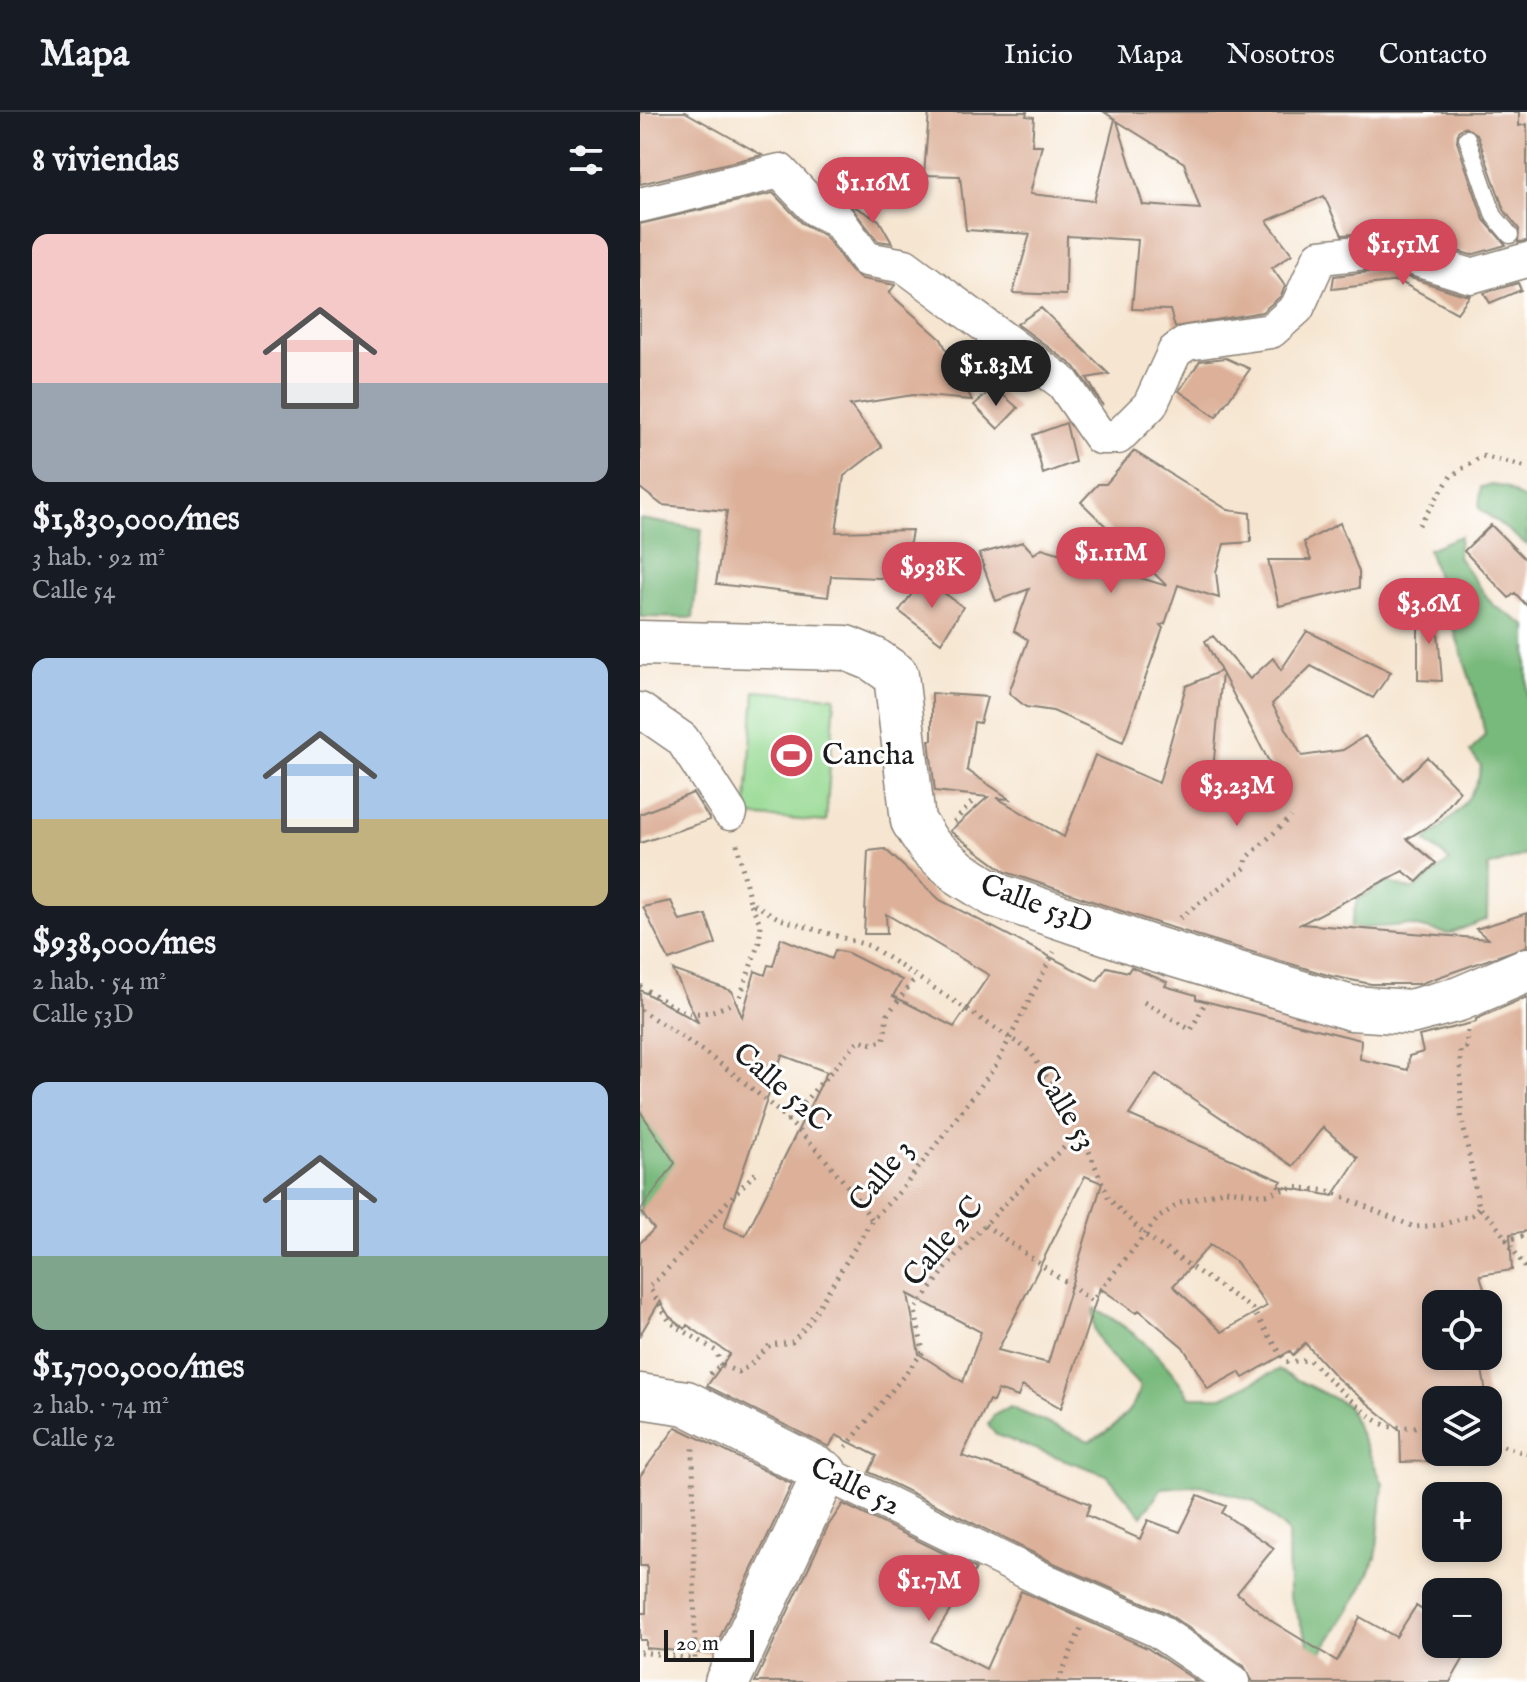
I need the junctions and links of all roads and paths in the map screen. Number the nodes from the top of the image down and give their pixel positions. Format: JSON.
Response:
{"nodes":[{"id":1,"x":1467,"y":138,"type":"dead end"},
{"id":2,"x":640,"y":205,"type":"edge"},
{"id":3,"x":1519,"y":248,"type":"edge"},
{"id":4,"x":1527,"y":467,"type":"edge"},
{"id":5,"x":1419,"y":525,"type":"dead end"},
{"id":6,"x":640,"y":643,"type":"edge"},
{"id":7,"x":640,"y":710,"type":"edge"},
{"id":8,"x":730,"y":813,"type":"joint"},
{"id":9,"x":1291,"y":817,"type":"dead end"},
{"id":10,"x":750,"y":902,"type":"junction"},
{"id":11,"x":1072,"y":920,"type":"junction"},
{"id":12,"x":1172,"y":926,"type":"dead end"},
{"id":13,"x":1223,"y":970,"type":"junction"},
{"id":14,"x":1527,"y":970,"type":"edge"},
{"id":15,"x":916,"y":977,"type":"junction"},
{"id":16,"x":640,"y":986,"type":"edge"},
{"id":17,"x":1459,"y":999,"type":"junction"},
{"id":18,"x":1144,"y":1002,"type":"dead end"},
{"id":19,"x":640,"y":1010,"type":"edge"},
{"id":20,"x":1011,"y":1042,"type":"junction"},
{"id":21,"x":787,"y":1121,"type":"junction"},
{"id":22,"x":1081,"y":1132,"type":"junction"},
{"id":23,"x":757,"y":1172,"type":"dead end"},
{"id":24,"x":1479,"y":1207,"type":"junction"},
{"id":25,"x":872,"y":1220,"type":"junction"},
{"id":26,"x":985,"y":1225,"type":"junction"},
{"id":27,"x":1145,"y":1235,"type":"junction"},
{"id":28,"x":1527,"y":1235,"type":"edge"},
{"id":29,"x":1505,"y":1240,"type":"junction"},
{"id":30,"x":1527,"y":1270,"type":"edge"},
{"id":31,"x":721,"y":1365,"type":"junction"},
{"id":32,"x":640,"y":1396,"type":"edge"},
{"id":33,"x":690,"y":1405,"type":"junction"},
{"id":34,"x":1422,"y":1426,"type":"edge"},
{"id":35,"x":1502,"y":1446,"type":"edge"},
{"id":36,"x":1527,"y":1454,"type":"edge"},
{"id":37,"x":825,"y":1473,"type":"junction"},
{"id":38,"x":1093,"y":1602,"type":"junction"},
{"id":39,"x":640,"y":1652,"type":"edge"},
{"id":40,"x":735,"y":1665,"type":"edge"},
{"id":41,"x":1058,"y":1682,"type":"edge"},
{"id":42,"x":1233,"y":1682,"type":"edge"}],
"edges":[{"from":1,"to":3,"type":"lane"},
{"from":2,"to":3,"type":"street"},
{"from":4,"to":5,"type":"path"},
{"from":6,"to":11,"type":"street","name":"Calle 53D"},
{"from":7,"to":8,"type":"street"},
{"from":8,"to":10,"type":"path"},
{"from":9,"to":12,"type":"path"},
{"from":10,"to":15,"type":"path","name":"Calle 53"},
{"from":10,"to":16,"type":"path"},
{"from":11,"to":13,"type":"street","name":"Calle 53D"},
{"from":11,"to":20,"type":"path","name":"Calle 3"},
{"from":13,"to":17,"type":"street","name":"Calle 53D"},
{"from":13,"to":18,"type":"path"},
{"from":14,"to":17,"type":"street","name":"Calle 53D"},
{"from":15,"to":20,"type":"path","name":"Calle 53"},
{"from":15,"to":21,"type":"path"},
{"from":17,"to":24,"type":"path"},
{"from":19,"to":21,"type":"path","name":"Calle 52C"},
{"from":20,"to":22,"type":"path","name":"Calle 53"},
{"from":20,"to":25,"type":"path","name":"Calle 3"},
{"from":21,"to":25,"type":"path","name":"Calle 52C"},
{"from":22,"to":26,"type":"path","name":"Calle 2C"},
{"from":22,"to":27,"type":"path","name":"Calle 53"},
{"from":23,"to":31,"type":"path"},
{"from":24,"to":27,"type":"path"},
{"from":24,"to":29,"type":"path"},
{"from":25,"to":31,"type":"path","name":"Calle 3"},
{"from":26,"to":27,"type":"path"},
{"from":26,"to":37,"type":"path","name":"Calle 2C"},
{"from":27,"to":34,"type":"path","name":"Calle 53"},
{"from":28,"to":29,"type":"path"},
{"from":29,"to":30,"type":"path"},
{"from":31,"to":33,"type":"path"},
{"from":32,"to":33,"type":"street","name":"Calle 52"},
{"from":33,"to":37,"type":"street","name":"Calle 52"},
{"from":33,"to":39,"type":"path"},
{"from":35,"to":36,"type":"path"},
{"from":37,"to":38,"type":"street","name":"Calle 52"},
{"from":37,"to":40,"type":"street"},
{"from":38,"to":41,"type":"path"},
{"from":38,"to":42,"type":"street","name":"Calle 52"}]}
